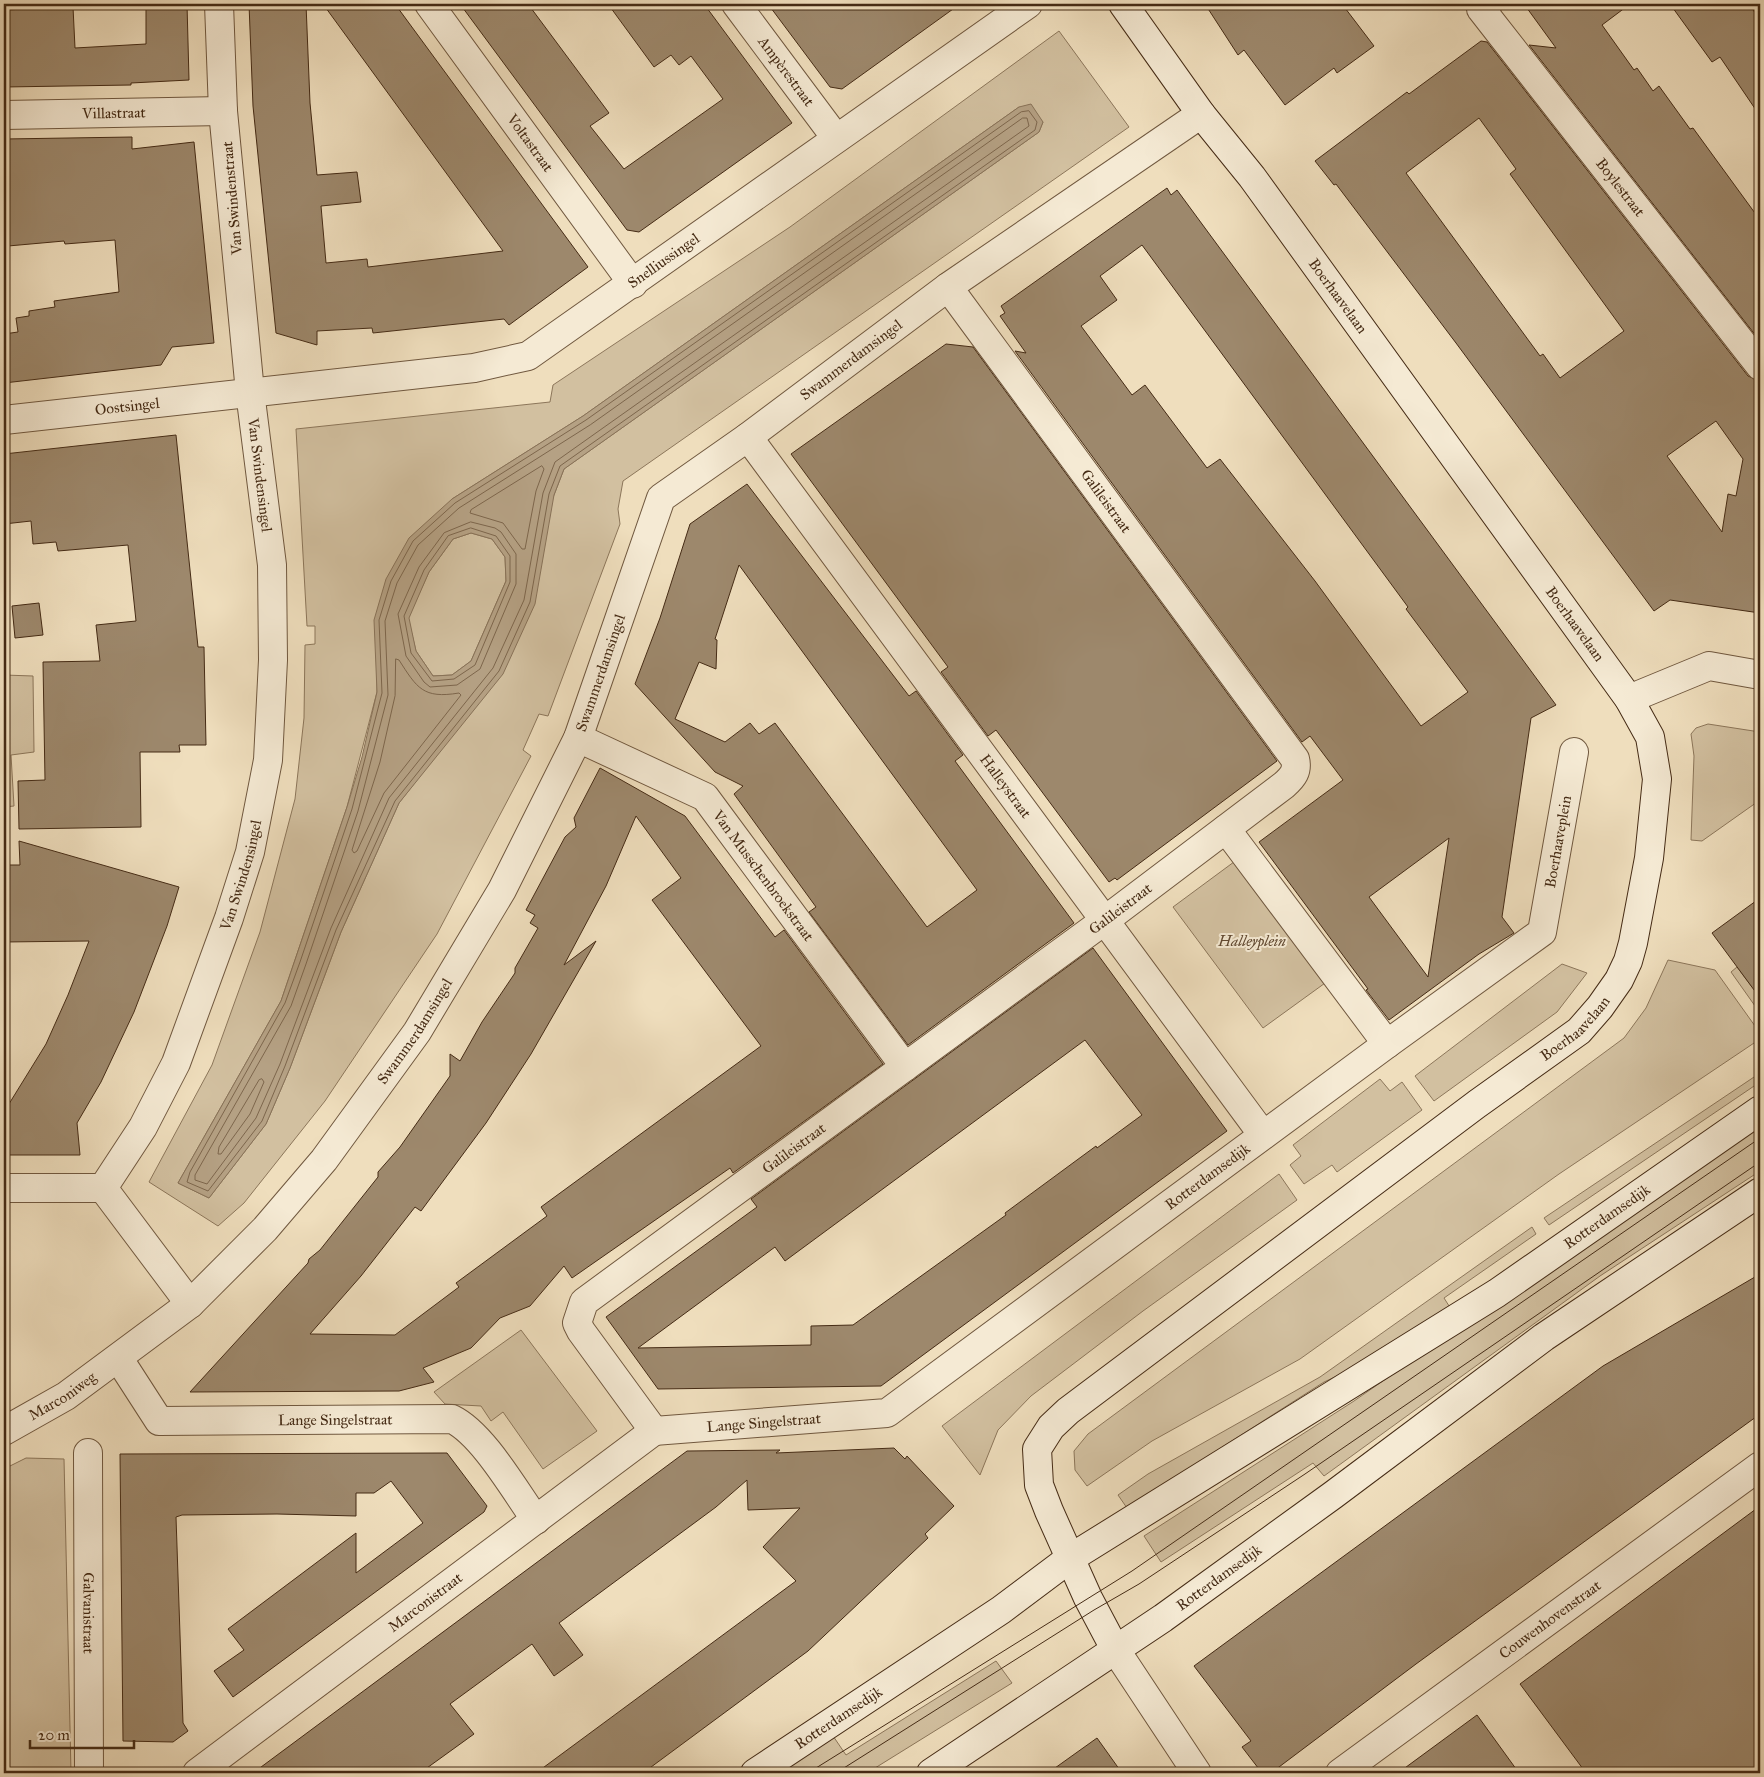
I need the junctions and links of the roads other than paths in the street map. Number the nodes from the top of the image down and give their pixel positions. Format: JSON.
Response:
{"nodes":[{"id":1,"x":219,"y":4,"type":"edge"},
{"id":2,"x":429,"y":4,"type":"edge"},
{"id":3,"x":736,"y":4,"type":"edge"},
{"id":4,"x":1028,"y":4,"type":"edge"},
{"id":5,"x":1122,"y":4,"type":"edge"},
{"id":6,"x":1485,"y":6,"type":"edge"},
{"id":7,"x":223,"y":111,"type":"junction"},
{"id":8,"x":1202,"y":114,"type":"junction"},
{"id":9,"x":4,"y":115,"type":"edge"},
{"id":10,"x":836,"y":138,"type":"junction"},
{"id":11,"x":633,"y":284,"type":"junction"},
{"id":12,"x":948,"y":287,"type":"junction"},
{"id":13,"x":1760,"y":366,"type":"edge"},
{"id":14,"x":250,"y":392,"type":"junction"},
{"id":15,"x":4,"y":420,"type":"edge"},
{"id":16,"x":748,"y":437,"type":"junction"},
{"id":17,"x":1760,"y":675,"type":"edge"},
{"id":18,"x":1628,"y":699,"type":"junction"},
{"id":19,"x":578,"y":738,"type":"junction"},
{"id":20,"x":1574,"y":752,"type":"dead end"},
{"id":21,"x":1226,"y":829,"type":"junction"},
{"id":22,"x":1104,"y":921,"type":"junction"},
{"id":23,"x":1542,"y":932,"type":"joint"},
{"id":24,"x":1387,"y":1044,"type":"junction"},
{"id":25,"x":905,"y":1066,"type":"junction"},
{"id":26,"x":1760,"y":1110,"type":"edge"},
{"id":27,"x":1263,"y":1135,"type":"junction"},
{"id":28,"x":4,"y":1188,"type":"edge"},
{"id":29,"x":103,"y":1188,"type":"junction"},
{"id":30,"x":1760,"y":1192,"type":"edge"},
{"id":31,"x":190,"y":1304,"type":"junction"},
{"id":32,"x":119,"y":1359,"type":"junction"},
{"id":33,"x":873,"y":1416,"type":"joint"},
{"id":34,"x":4,"y":1431,"type":"edge"},
{"id":35,"x":654,"y":1431,"type":"junction"},
{"id":36,"x":88,"y":1453,"type":"dead end"},
{"id":37,"x":1760,"y":1466,"type":"edge"},
{"id":38,"x":536,"y":1520,"type":"junction"},
{"id":39,"x":1069,"y":1559,"type":"junction"},
{"id":40,"x":1115,"y":1649,"type":"junction"},
{"id":41,"x":89,"y":1773,"type":"edge"},
{"id":42,"x":196,"y":1773,"type":"edge"},
{"id":43,"x":755,"y":1773,"type":"edge"},
{"id":44,"x":931,"y":1773,"type":"edge"},
{"id":45,"x":1197,"y":1773,"type":"edge"},
{"id":46,"x":1340,"y":1773,"type":"edge"}],
"edges":[{"from":1,"to":7,"type":"street","name":"Van Swindenstraat"},
{"from":2,"to":11,"type":"street","name":"Voltastraat"},
{"from":3,"to":10,"type":"street","name":"Ampèrestraat"},
{"from":4,"to":10,"type":"street","name":"Snelliussingel"},
{"from":5,"to":8,"type":"street","name":"Boerhaavelaan"},
{"from":6,"to":13,"type":"street","name":"Boylestraat"},
{"from":7,"to":9,"type":"street","name":"Villastraat"},
{"from":7,"to":14,"type":"street","name":"Van Swindenstraat"},
{"from":8,"to":12,"type":"street","name":"Swammerdamsingel"},
{"from":8,"to":18,"type":"street","name":"Boerhaavelaan"},
{"from":10,"to":11,"type":"street","name":"Snelliussingel"},
{"from":11,"to":14,"type":"street","name":"Snelliussingel"},
{"from":12,"to":16,"type":"street","name":"Swammerdamsingel"},
{"from":12,"to":21,"type":"street","name":"Galileistraat"},
{"from":14,"to":15,"type":"street","name":"Oostsingel"},
{"from":14,"to":29,"type":"street","name":"Van Swindensingel"},
{"from":16,"to":19,"type":"street","name":"Swammerdamsingel"},
{"from":16,"to":22,"type":"street","name":"Halleystraat"},
{"from":17,"to":18,"type":"street"},
{"from":18,"to":39,"type":"street","name":"Boerhaavelaan"},
{"from":19,"to":25,"type":"street","name":"Van Musschenbroekstraat"},
{"from":19,"to":31,"type":"street","name":"Swammerdamsingel"},
{"from":20,"to":23,"type":"street","name":"Boerhaaveplein"},
{"from":21,"to":22,"type":"street","name":"Galileistraat"},
{"from":21,"to":24,"type":"street"},
{"from":22,"to":25,"type":"street","name":"Galileistraat"},
{"from":22,"to":27,"type":"street","name":"Halleystraat"},
{"from":23,"to":24,"type":"street","name":"Rotterdamsedijk"},
{"from":24,"to":27,"type":"street","name":"Rotterdamsedijk"},
{"from":25,"to":35,"type":"street","name":"Galileistraat"},
{"from":26,"to":39,"type":"street","name":"Rotterdamsedijk"},
{"from":27,"to":33,"type":"street","name":"Rotterdamsedijk"},
{"from":28,"to":29,"type":"street"},
{"from":29,"to":31,"type":"street"},
{"from":30,"to":40,"type":"street","name":"Rotterdamsedijk"},
{"from":31,"to":32,"type":"street","name":"Swammerdamsingel"},
{"from":32,"to":34,"type":"street","name":"Marconiweg"},
{"from":32,"to":38,"type":"street","name":"Lange Singelstraat"},
{"from":33,"to":35,"type":"street","name":"Lange Singelstraat"},
{"from":35,"to":38,"type":"street","name":"Marconistraat"},
{"from":36,"to":41,"type":"street","name":"Galvanistraat"},
{"from":37,"to":46,"type":"street","name":"Couwenhovenstraat"},
{"from":38,"to":42,"type":"street","name":"Marconistraat"},
{"from":39,"to":40,"type":"street"},
{"from":39,"to":43,"type":"street","name":"Rotterdamsedijk"},
{"from":40,"to":44,"type":"street","name":"Rotterdamsedijk"},
{"from":40,"to":45,"type":"street"}]}
